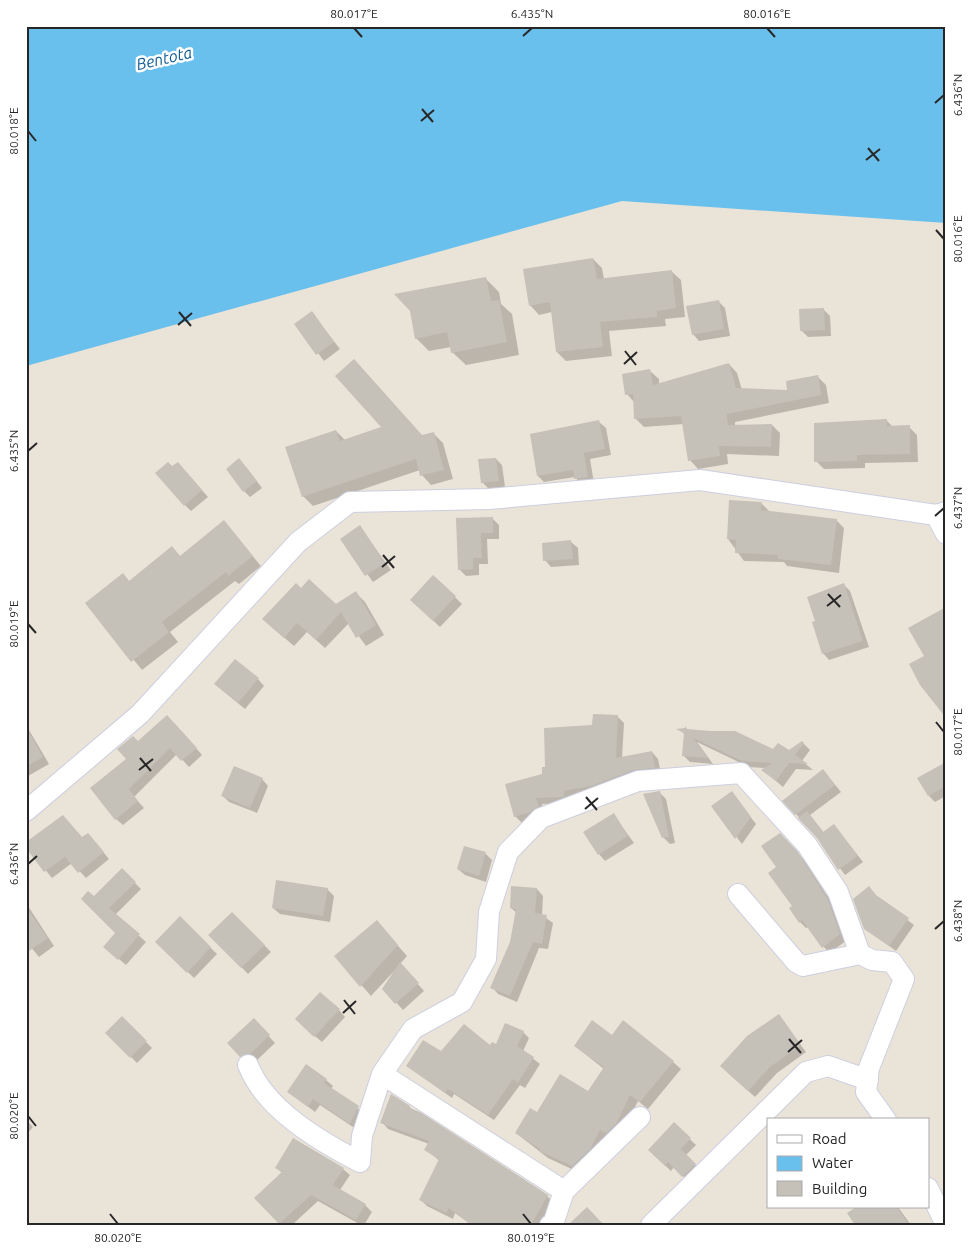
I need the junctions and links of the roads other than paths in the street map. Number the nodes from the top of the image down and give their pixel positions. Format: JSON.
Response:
{"nodes":[{"id":1,"x":941,"y":513,"type":"edge"},
{"id":2,"x":946,"y":534,"type":"edge"},
{"id":3,"x":26,"y":810,"type":"edge"},
{"id":4,"x":738,"y":894,"type":"dead end"},
{"id":5,"x":860,"y":954,"type":"junction"},
{"id":6,"x":248,"y":1065,"type":"dead end"},
{"id":7,"x":382,"y":1074,"type":"junction"},
{"id":8,"x":868,"y":1080,"type":"junction"},
{"id":9,"x":640,"y":1117,"type":"dead end"},
{"id":10,"x":885,"y":1118,"type":"edge"},
{"id":11,"x":564,"y":1191,"type":"junction"},
{"id":12,"x":930,"y":1192,"type":"edge"},
{"id":13,"x":550,"y":1225,"type":"edge"},
{"id":14,"x":651,"y":1225,"type":"edge"},
{"id":15,"x":946,"y":1225,"type":"edge"}],
"edges":[{"from":1,"to":2,"type":"street"},
{"from":1,"to":3,"type":"street"},
{"from":4,"to":5,"type":"street"},
{"from":5,"to":7,"type":"street"},
{"from":5,"to":8,"type":"street"},
{"from":6,"to":7,"type":"street"},
{"from":7,"to":11,"type":"street"},
{"from":8,"to":10,"type":"street"},
{"from":8,"to":14,"type":"street"},
{"from":9,"to":11,"type":"street"},
{"from":11,"to":13,"type":"street"},
{"from":12,"to":15,"type":"street"}]}
